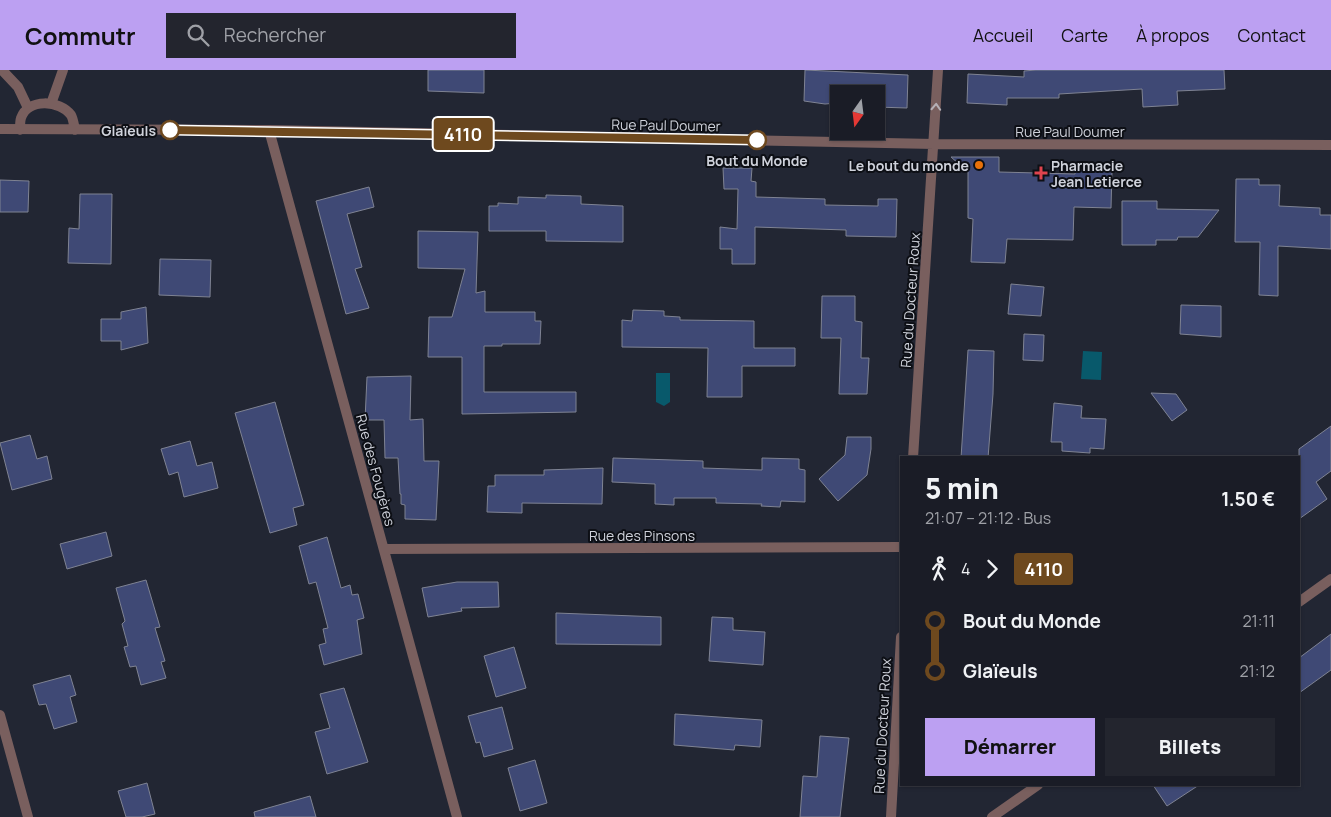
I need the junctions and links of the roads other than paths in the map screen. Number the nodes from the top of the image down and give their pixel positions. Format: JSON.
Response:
{"nodes":[{"id":1,"x":2,"y":70,"type":"edge"},
{"id":2,"x":63,"y":70,"type":"edge"},
{"id":3,"x":938,"y":70,"type":"edge"},
{"id":4,"x":51,"y":104,"type":"junction"},
{"id":5,"x":28,"y":108,"type":"junction"},
{"id":6,"x":0,"y":129,"type":"edge"},
{"id":7,"x":20,"y":130,"type":"junction"},
{"id":8,"x":75,"y":130,"type":"junction"},
{"id":9,"x":269,"y":130,"type":"junction"},
{"id":10,"x":934,"y":144,"type":"junction"},
{"id":11,"x":1331,"y":146,"type":"edge"},
{"id":12,"x":913,"y":456,"type":"edge"},
{"id":13,"x":900,"y":547,"type":"edge"},
{"id":14,"x":384,"y":550,"type":"junction"},
{"id":15,"x":1331,"y":579,"type":"edge"},
{"id":16,"x":1300,"y":601,"type":"edge"},
{"id":17,"x":900,"y":654,"type":"edge"},
{"id":18,"x":0,"y":715,"type":"edge"},
{"id":19,"x":1037,"y":786,"type":"edge"},
{"id":20,"x":28,"y":817,"type":"edge"},
{"id":21,"x":457,"y":817,"type":"edge"},
{"id":22,"x":890,"y":817,"type":"edge"},
{"id":23,"x":992,"y":817,"type":"edge"}],
"edges":[{"from":1,"to":5,"type":"street"},
{"from":2,"to":4,"type":"street"},
{"from":10,"to":3,"type":"street","name":"Rue du Docteur Roux","one_way":true},
{"from":4,"to":5,"type":"street"},
{"from":4,"to":8,"type":"street"},
{"from":5,"to":7,"type":"street"},
{"from":6,"to":7,"type":"street","name":"Rue Paul Doumer"},
{"from":7,"to":8,"type":"street","name":"Rue Paul Doumer"},
{"from":8,"to":9,"type":"street","name":"Rue Paul Doumer"},
{"from":9,"to":10,"type":"street","name":"Rue Paul Doumer"},
{"from":9,"to":14,"type":"street","name":"Rue des Fougères"},
{"from":10,"to":11,"type":"street","name":"Rue Paul Doumer"},
{"from":10,"to":12,"type":"street","name":"Rue du Docteur Roux"},
{"from":13,"to":14,"type":"street","name":"Rue des Pinsons"},
{"from":14,"to":21,"type":"street","name":"Rue des Fougères"},
{"from":15,"to":16,"type":"street"},
{"from":17,"to":22,"type":"street","name":"Rue du Docteur Roux"},
{"from":18,"to":20,"type":"street"},
{"from":19,"to":23,"type":"street"}]}
